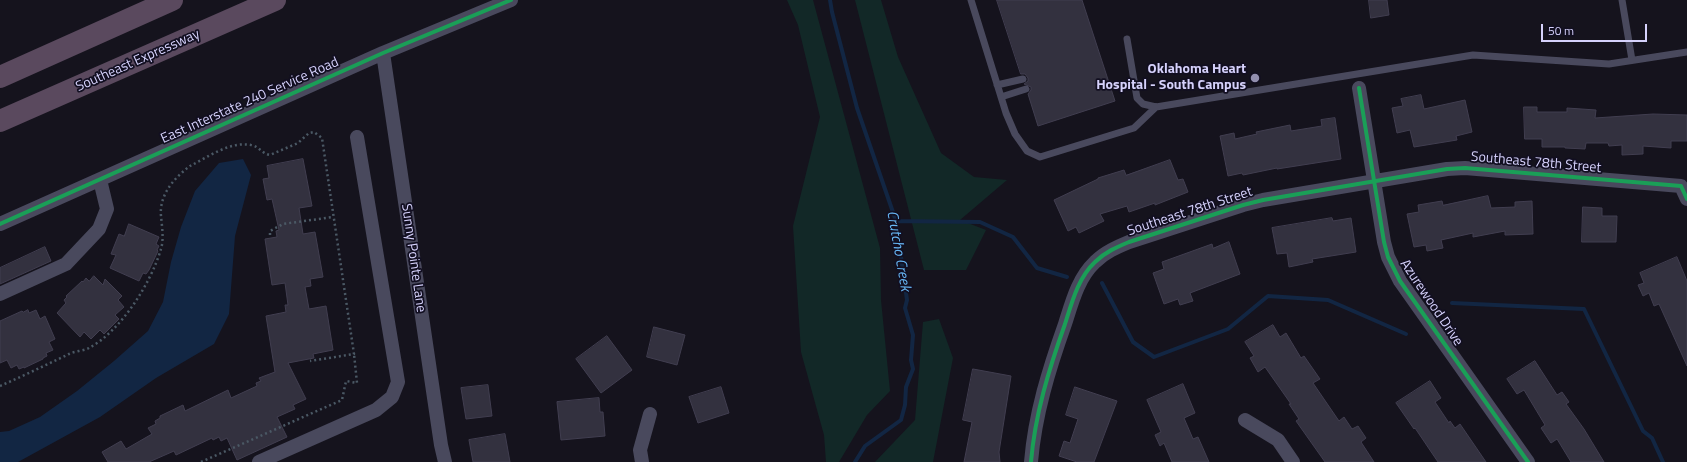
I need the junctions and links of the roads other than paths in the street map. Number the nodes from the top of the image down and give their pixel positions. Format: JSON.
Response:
{"nodes":[{"id":1,"x":172,"y":0,"type":"edge"},
{"id":2,"x":275,"y":0,"type":"edge"},
{"id":3,"x":511,"y":0,"type":"edge"},
{"id":4,"x":971,"y":0,"type":"edge"},
{"id":5,"x":1622,"y":0,"type":"edge"},
{"id":6,"x":1127,"y":39,"type":"dead end"},
{"id":7,"x":1687,"y":52,"type":"edge"},
{"id":8,"x":383,"y":53,"type":"junction"},
{"id":9,"x":1632,"y":60,"type":"junction"},
{"id":10,"x":0,"y":77,"type":"edge"},
{"id":11,"x":1023,"y":79,"type":"dead end"},
{"id":12,"x":997,"y":85,"type":"junction"},
{"id":13,"x":1359,"y":88,"type":"dead end"},
{"id":14,"x":1026,"y":89,"type":"dead end"},
{"id":15,"x":1001,"y":97,"type":"junction"},
{"id":16,"x":1156,"y":107,"type":"junction"},
{"id":17,"x":0,"y":121,"type":"edge"},
{"id":18,"x":357,"y":137,"type":"dead end"},
{"id":19,"x":100,"y":180,"type":"junction"},
{"id":20,"x":1374,"y":182,"type":"junction"},
{"id":21,"x":1687,"y":199,"type":"edge"},
{"id":22,"x":0,"y":224,"type":"edge"},
{"id":23,"x":0,"y":294,"type":"edge"},
{"id":24,"x":650,"y":414,"type":"dead end"},
{"id":25,"x":1245,"y":420,"type":"dead end"},
{"id":26,"x":259,"y":462,"type":"edge"},
{"id":27,"x":445,"y":462,"type":"edge"},
{"id":28,"x":642,"y":462,"type":"edge"},
{"id":29,"x":1031,"y":462,"type":"edge"},
{"id":30,"x":1293,"y":462,"type":"edge"},
{"id":31,"x":1528,"y":462,"type":"edge"}],
"edges":[{"from":1,"to":10,"type":"highway"},
{"from":2,"to":17,"type":"highway","name":"Southeast Expressway"},
{"from":3,"to":8,"type":"street","name":"East Interstate 240 Service Road"},
{"from":4,"to":12,"type":"lane"},
{"from":5,"to":9,"type":"lane"},
{"from":6,"to":16,"type":"lane"},
{"from":7,"to":9,"type":"lane"},
{"from":8,"to":19,"type":"street","name":"East Interstate 240 Service Road"},
{"from":8,"to":27,"type":"street","name":"Sunny Pointe Lane"},
{"from":9,"to":16,"type":"lane"},
{"from":11,"to":12,"type":"lane"},
{"from":12,"to":15,"type":"lane"},
{"from":13,"to":20,"type":"street","name":"Azurewood Drive"},
{"from":14,"to":15,"type":"lane"},
{"from":15,"to":16,"type":"lane"},
{"from":18,"to":26,"type":"street"},
{"from":19,"to":22,"type":"street","name":"East Interstate 240 Service Road"},
{"from":19,"to":23,"type":"street"},
{"from":20,"to":21,"type":"street","name":"Southeast 78th Street"},
{"from":20,"to":29,"type":"street","name":"Southeast 78th Street"},
{"from":20,"to":31,"type":"street","name":"Azurewood Drive"},
{"from":24,"to":28,"type":"street"},
{"from":25,"to":30,"type":"street"}]}
